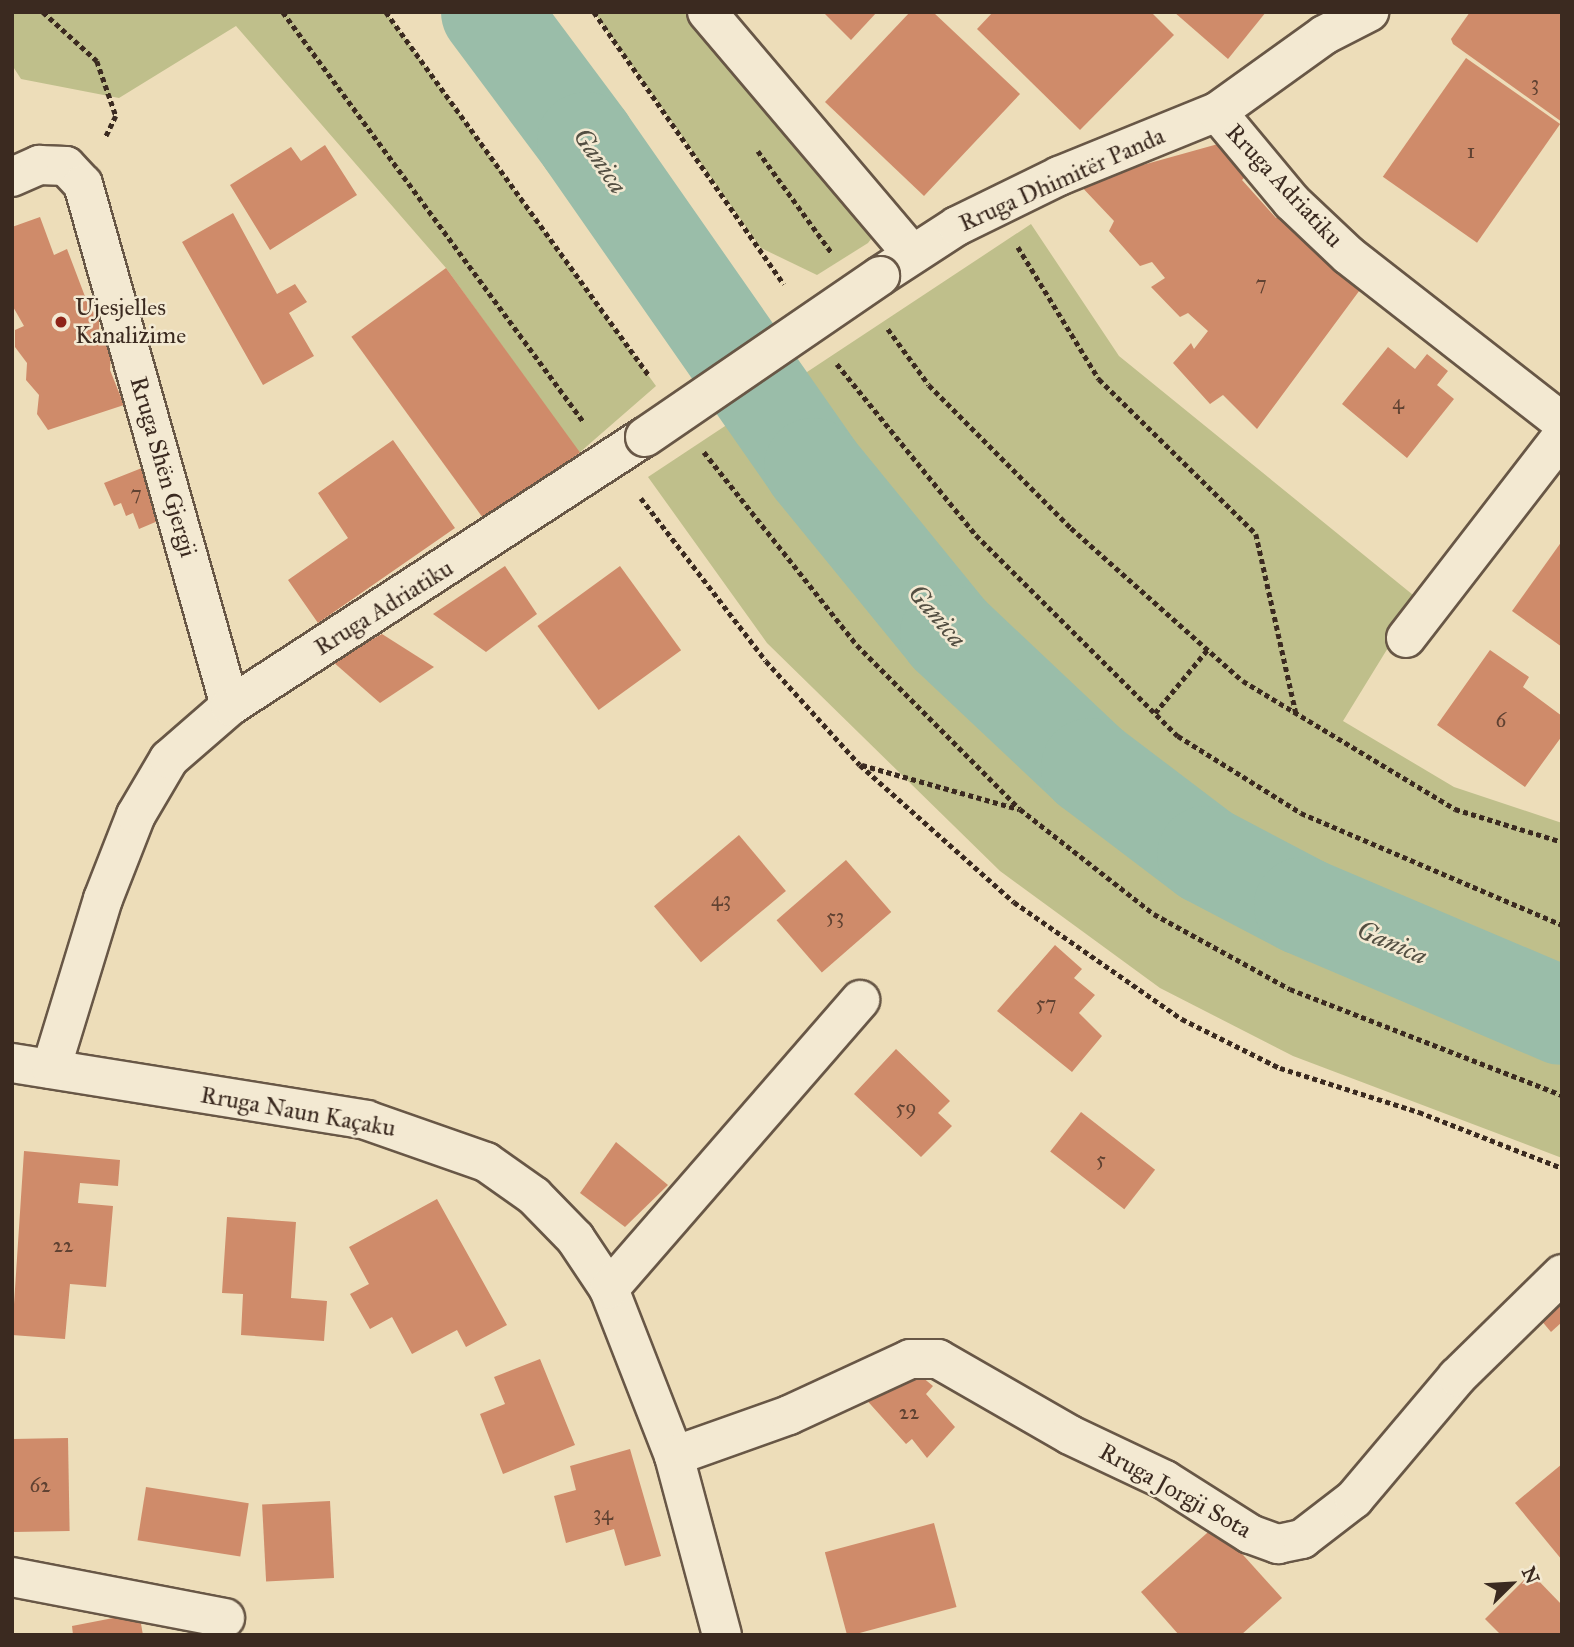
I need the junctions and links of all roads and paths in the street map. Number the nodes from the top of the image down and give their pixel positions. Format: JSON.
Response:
{"nodes":[{"id":1,"x":43,"y":12,"type":"edge"},
{"id":2,"x":283,"y":12,"type":"edge"},
{"id":3,"x":594,"y":12,"type":"edge"},
{"id":4,"x":707,"y":12,"type":"edge"},
{"id":5,"x":1369,"y":12,"type":"edge"},
{"id":6,"x":1217,"y":112,"type":"junction"},
{"id":7,"x":755,"y":148,"type":"dead end"},
{"id":8,"x":12,"y":177,"type":"edge"},
{"id":9,"x":83,"y":184,"type":"junction"},
{"id":10,"x":993,"y":208,"type":"junction"},
{"id":11,"x":912,"y":254,"type":"junction"},
{"id":12,"x":838,"y":261,"type":"dead end"},
{"id":13,"x":880,"y":276,"type":"joint"},
{"id":14,"x":792,"y":295,"type":"dead end"},
{"id":15,"x":879,"y":317,"type":"dead end"},
{"id":16,"x":830,"y":353,"type":"dead end"},
{"id":17,"x":1562,"y":422,"type":"edge"},
{"id":18,"x":1562,"y":436,"type":"edge"},
{"id":19,"x":612,"y":460,"type":"junction"},
{"id":20,"x":1406,"y":638,"type":"dead end"},
{"id":21,"x":1208,"y":649,"type":"junction"},
{"id":22,"x":230,"y":706,"type":"junction"},
{"id":23,"x":1155,"y":713,"type":"junction"},
{"id":24,"x":1296,"y":713,"type":"junction"},
{"id":25,"x":860,"y":765,"type":"junction"},
{"id":26,"x":1562,"y":842,"type":"edge"},
{"id":27,"x":1562,"y":925,"type":"edge"},
{"id":28,"x":860,"y":1000,"type":"dead end"},
{"id":29,"x":12,"y":1063,"type":"edge"},
{"id":30,"x":51,"y":1069,"type":"junction"},
{"id":31,"x":1562,"y":1095,"type":"edge"},
{"id":32,"x":1562,"y":1168,"type":"edge"},
{"id":33,"x":1562,"y":1274,"type":"edge"},
{"id":34,"x":609,"y":1289,"type":"junction"},
{"id":35,"x":674,"y":1456,"type":"junction"},
{"id":36,"x":12,"y":1577,"type":"edge"},
{"id":37,"x":225,"y":1618,"type":"dead end"},
{"id":38,"x":722,"y":1635,"type":"edge"}],
"edges":[{"from":1,"to":9,"type":"path"},
{"from":2,"to":19,"type":"path"},
{"from":3,"to":14,"type":"path"},
{"from":4,"to":11,"type":"street"},
{"from":5,"to":6,"type":"street","name":"Rruga Adriatiku"},
{"from":6,"to":10,"type":"street","name":"Rruga Dhimitër Panda"},
{"from":6,"to":17,"type":"street","name":"Rruga Adriatiku"},
{"from":7,"to":12,"type":"path"},
{"from":8,"to":9,"type":"street"},
{"from":9,"to":22,"type":"street","name":"Rruga Shën Gjergji"},
{"from":10,"to":11,"type":"street","name":"Rruga Dhimitër Panda"},
{"from":10,"to":24,"type":"path"},
{"from":11,"to":13,"type":"street","name":"Rruga Dhimitër Panda"},
{"from":13,"to":19,"type":"street","name":"Rruga Adriatiku","bridge":true},
{"from":15,"to":21,"type":"path"},
{"from":16,"to":23,"type":"path"},
{"from":18,"to":20,"type":"street"},
{"from":19,"to":22,"type":"street","name":"Rruga Adriatiku"},
{"from":19,"to":25,"type":"path"},
{"from":21,"to":23,"type":"path"},
{"from":21,"to":24,"type":"path"},
{"from":22,"to":30,"type":"street","name":"Rruga Adriatiku"},
{"from":23,"to":27,"type":"path"},
{"from":24,"to":26,"type":"path"},
{"from":25,"to":31,"type":"path"},
{"from":25,"to":32,"type":"path"},
{"from":28,"to":34,"type":"street"},
{"from":29,"to":30,"type":"street","name":"Rruga Naun Kaçaku"},
{"from":30,"to":34,"type":"street","name":"Rruga Naun Kaçaku"},
{"from":33,"to":35,"type":"street","name":"Rruga Jorgji Sota"},
{"from":34,"to":35,"type":"street","name":"Rruga Naun Kaçaku"},
{"from":35,"to":38,"type":"street","name":"Rruga Naun Kaçaku"},
{"from":36,"to":37,"type":"street"}]}
